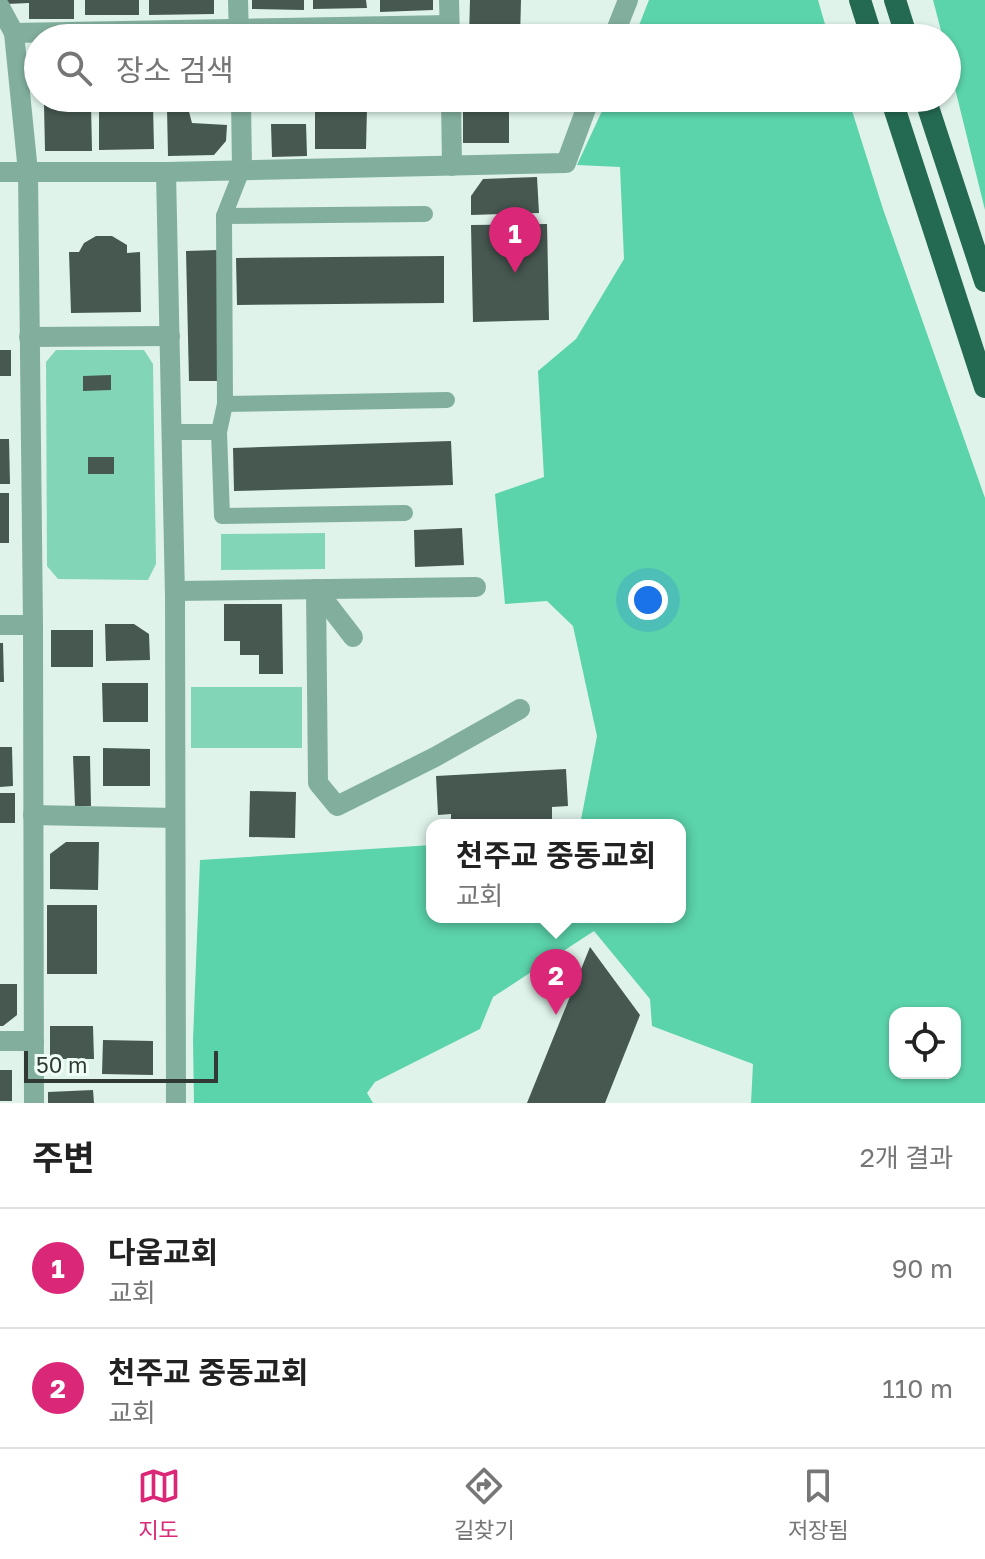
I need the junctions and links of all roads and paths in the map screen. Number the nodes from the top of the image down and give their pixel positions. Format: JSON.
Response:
{"nodes":[{"id":1,"x":238,"y":0,"type":"edge"},
{"id":2,"x":449,"y":0,"type":"edge"},
{"id":3,"x":628,"y":0,"type":"edge"},
{"id":4,"x":860,"y":0,"type":"edge"},
{"id":5,"x":895,"y":0,"type":"edge"},
{"id":6,"x":0,"y":7,"type":"edge"},
{"id":7,"x":239,"y":24,"type":"edge"},
{"id":8,"x":450,"y":24,"type":"edge"},
{"id":9,"x":619,"y":24,"type":"edge"},
{"id":10,"x":868,"y":24,"type":"edge"},
{"id":11,"x":903,"y":24,"type":"edge"},
{"id":12,"x":14,"y":33,"type":"junction"},
{"id":13,"x":24,"y":33,"type":"edge"},
{"id":14,"x":241,"y":112,"type":"edge"},
{"id":15,"x":451,"y":112,"type":"edge"},
{"id":16,"x":585,"y":112,"type":"edge"},
{"id":17,"x":895,"y":112,"type":"edge"},
{"id":18,"x":930,"y":112,"type":"edge"},
{"id":19,"x":452,"y":166,"type":"junction"},
{"id":20,"x":242,"y":170,"type":"junction"},
{"id":21,"x":0,"y":172,"type":"edge"},
{"id":22,"x":28,"y":172,"type":"junction"},
{"id":23,"x":166,"y":172,"type":"junction"},
{"id":24,"x":425,"y":214,"type":"dead end"},
{"id":25,"x":224,"y":216,"type":"junction"},
{"id":26,"x":985,"y":281,"type":"edge"},
{"id":27,"x":170,"y":336,"type":"junction"},
{"id":28,"x":29,"y":337,"type":"junction"},
{"id":29,"x":985,"y":387,"type":"edge"},
{"id":30,"x":447,"y":400,"type":"dead end"},
{"id":31,"x":225,"y":404,"type":"junction"},
{"id":32,"x":172,"y":432,"type":"junction"},
{"id":33,"x":219,"y":432,"type":"junction"},
{"id":34,"x":405,"y":513,"type":"dead end"},
{"id":35,"x":476,"y":587,"type":"dead end"},
{"id":36,"x":316,"y":589,"type":"junction"},
{"id":37,"x":175,"y":591,"type":"junction"},
{"id":38,"x":0,"y":625,"type":"edge"},
{"id":39,"x":33,"y":625,"type":"junction"},
{"id":40,"x":353,"y":637,"type":"dead end"},
{"id":41,"x":520,"y":709,"type":"dead end"},
{"id":42,"x":33,"y":815,"type":"junction"},
{"id":43,"x":175,"y":818,"type":"junction"},
{"id":44,"x":0,"y":1041,"type":"edge"},
{"id":45,"x":34,"y":1041,"type":"junction"},
{"id":46,"x":34,"y":1103,"type":"edge"},
{"id":47,"x":176,"y":1103,"type":"edge"}],
"edges":[{"from":1,"to":7,"type":"street"},
{"from":2,"to":8,"type":"street"},
{"from":3,"to":9,"type":"street"},
{"from":4,"to":10,"type":"highway"},
{"from":5,"to":11,"type":"highway"},
{"from":6,"to":12,"type":"street"},
{"from":12,"to":13,"type":"street"},
{"from":12,"to":22,"type":"street"},
{"from":14,"to":20,"type":"street"},
{"from":15,"to":19,"type":"street"},
{"from":16,"to":19,"type":"street"},
{"from":17,"to":29,"type":"highway"},
{"from":18,"to":26,"type":"highway"},
{"from":19,"to":20,"type":"street"},
{"from":20,"to":23,"type":"street"},
{"from":20,"to":25,"type":"lane"},
{"from":21,"to":22,"type":"street"},
{"from":22,"to":23,"type":"street"},
{"from":22,"to":28,"type":"street"},
{"from":23,"to":27,"type":"street"},
{"from":24,"to":25,"type":"lane"},
{"from":25,"to":31,"type":"lane"},
{"from":27,"to":28,"type":"street"},
{"from":27,"to":32,"type":"street"},
{"from":28,"to":39,"type":"street"},
{"from":30,"to":31,"type":"lane"},
{"from":31,"to":33,"type":"lane"},
{"from":32,"to":33,"type":"lane"},
{"from":32,"to":37,"type":"street"},
{"from":33,"to":34,"type":"lane"},
{"from":35,"to":36,"type":"street"},
{"from":36,"to":37,"type":"street"},
{"from":36,"to":40,"type":"street"},
{"from":36,"to":41,"type":"street"},
{"from":37,"to":43,"type":"street"},
{"from":38,"to":39,"type":"street"},
{"from":39,"to":42,"type":"street"},
{"from":42,"to":43,"type":"street"},
{"from":42,"to":45,"type":"street"},
{"from":43,"to":47,"type":"street"},
{"from":44,"to":45,"type":"street"},
{"from":45,"to":46,"type":"street"}]}
